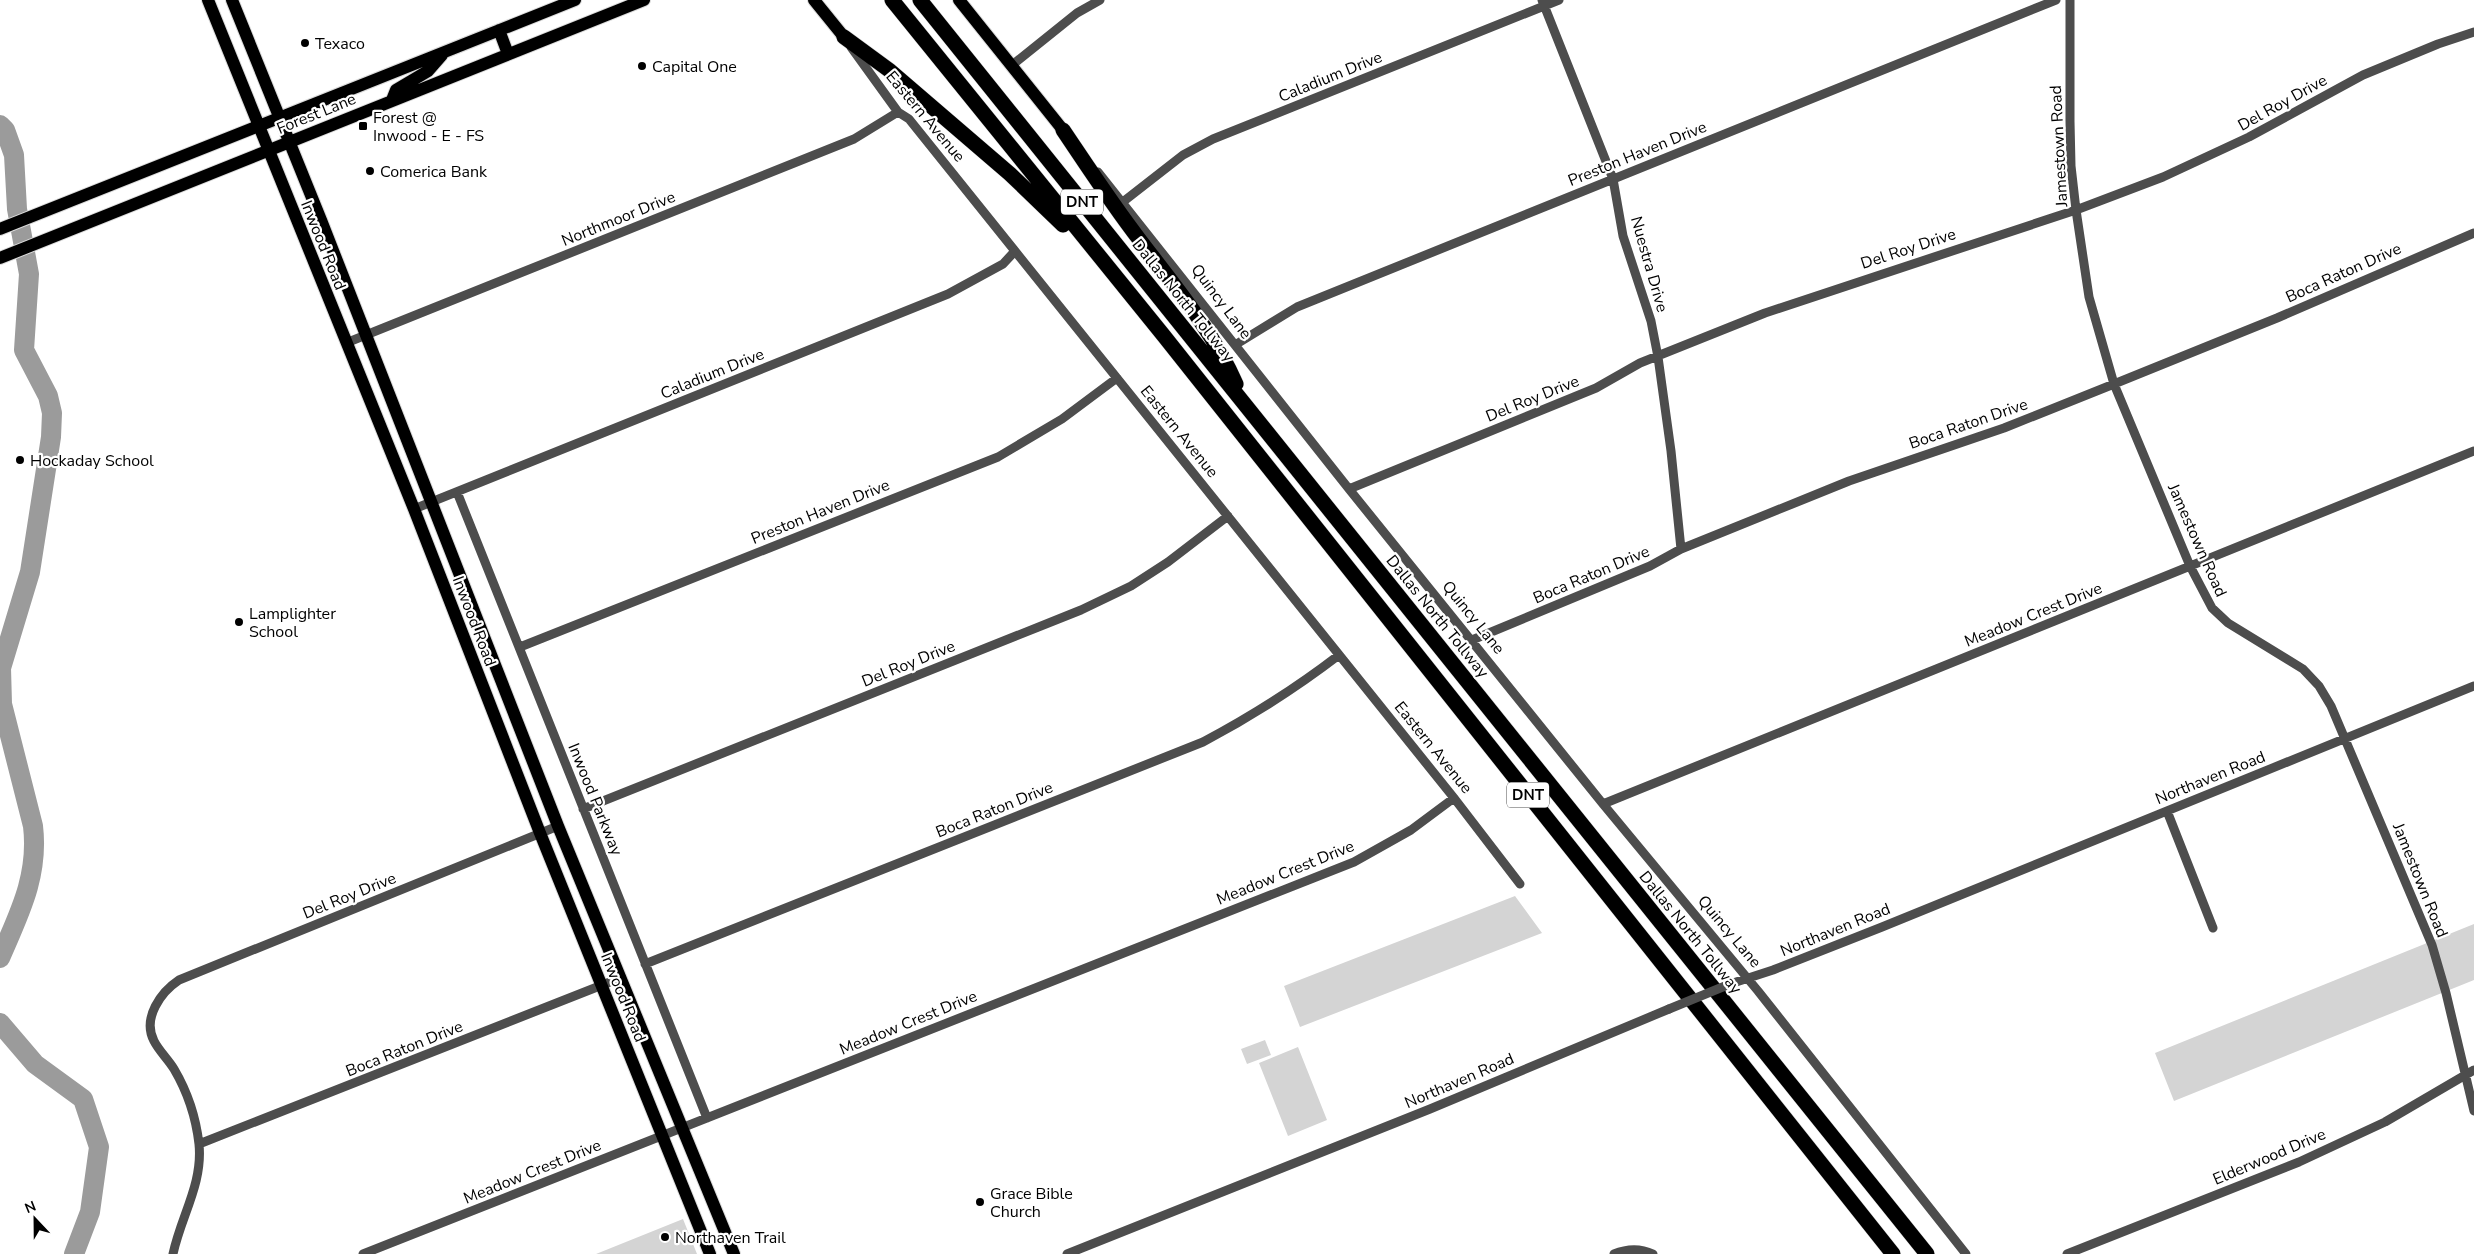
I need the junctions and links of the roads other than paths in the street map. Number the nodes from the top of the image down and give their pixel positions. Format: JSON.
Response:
{"nodes":[{"id":1,"x":208,"y":0,"type":"edge"},
{"id":2,"x":232,"y":0,"type":"edge"},
{"id":3,"x":575,"y":0,"type":"edge"},
{"id":4,"x":644,"y":0,"type":"edge"},
{"id":5,"x":814,"y":0,"type":"edge"},
{"id":6,"x":892,"y":0,"type":"edge"},
{"id":7,"x":920,"y":0,"type":"edge"},
{"id":8,"x":959,"y":0,"type":"edge"},
{"id":9,"x":1100,"y":0,"type":"edge"},
{"id":10,"x":1559,"y":0,"type":"edge"},
{"id":11,"x":2056,"y":0,"type":"edge"},
{"id":12,"x":2070,"y":0,"type":"edge"},
{"id":13,"x":1543,"y":3,"type":"edge"},
{"id":14,"x":499,"y":30,"type":"junction"},
{"id":15,"x":2474,"y":32,"type":"edge"},
{"id":16,"x":844,"y":37,"type":"junction"},
{"id":17,"x":446,"y":51,"type":"junction"},
{"id":18,"x":508,"y":54,"type":"junction"},
{"id":19,"x":1011,"y":66,"type":"junction"},
{"id":20,"x":392,"y":100,"type":"junction"},
{"id":21,"x":898,"y":112,"type":"junction"},
{"id":22,"x":279,"y":118,"type":"junction"},
{"id":23,"x":258,"y":127,"type":"junction"},
{"id":24,"x":1063,"y":130,"type":"junction"},
{"id":25,"x":289,"y":141,"type":"junction"},
{"id":26,"x":268,"y":150,"type":"junction"},
{"id":27,"x":1613,"y":179,"type":"junction"},
{"id":28,"x":1124,"y":201,"type":"junction"},
{"id":29,"x":2076,"y":210,"type":"junction"},
{"id":30,"x":0,"y":229,"type":"edge"},
{"id":31,"x":2474,"y":233,"type":"edge"},
{"id":32,"x":1015,"y":251,"type":"junction"},
{"id":33,"x":0,"y":258,"type":"edge"},
{"id":34,"x":1099,"y":258,"type":"junction"},
{"id":35,"x":366,"y":335,"type":"junction"},
{"id":36,"x":346,"y":343,"type":"junction"},
{"id":37,"x":1235,"y":345,"type":"junction"},
{"id":38,"x":1658,"y":357,"type":"junction"},
{"id":39,"x":1117,"y":378,"type":"junction"},
{"id":40,"x":2114,"y":384,"type":"junction"},
{"id":41,"x":1245,"y":404,"type":"junction"},
{"id":42,"x":2474,"y":451,"type":"edge"},
{"id":43,"x":1349,"y":489,"type":"junction"},
{"id":44,"x":457,"y":492,"type":"junction"},
{"id":45,"x":432,"y":502,"type":"junction"},
{"id":46,"x":414,"y":509,"type":"junction"},
{"id":47,"x":1228,"y":516,"type":"junction"},
{"id":48,"x":1681,"y":549,"type":"junction"},
{"id":49,"x":2190,"y":566,"type":"junction"},
{"id":50,"x":1472,"y":640,"type":"junction"},
{"id":51,"x":520,"y":646,"type":"junction"},
{"id":52,"x":1339,"y":655,"type":"junction"},
{"id":53,"x":2474,"y":686,"type":"edge"},
{"id":54,"x":505,"y":692,"type":"junction"},
{"id":55,"x":488,"y":699,"type":"junction"},
{"id":56,"x":2346,"y":738,"type":"junction"},
{"id":57,"x":1454,"y":798,"type":"junction"},
{"id":58,"x":1603,"y":804,"type":"junction"},
{"id":59,"x":584,"y":809,"type":"junction"},
{"id":60,"x":2167,"y":810,"type":"junction"},
{"id":61,"x":558,"y":826,"type":"junction"},
{"id":62,"x":540,"y":833,"type":"junction"},
{"id":63,"x":1520,"y":884,"type":"dead end"},
{"id":64,"x":2213,"y":928,"type":"dead end"},
{"id":65,"x":645,"y":964,"type":"junction"},
{"id":66,"x":620,"y":978,"type":"junction"},
{"id":67,"x":1747,"y":978,"type":"junction"},
{"id":68,"x":602,"y":985,"type":"junction"},
{"id":69,"x":2474,"y":1070,"type":"edge"},
{"id":70,"x":2465,"y":1076,"type":"junction"},
{"id":71,"x":2474,"y":1111,"type":"edge"},
{"id":72,"x":707,"y":1118,"type":"junction"},
{"id":73,"x":681,"y":1128,"type":"junction"},
{"id":74,"x":663,"y":1135,"type":"junction"},
{"id":75,"x":199,"y":1144,"type":"junction"},
{"id":76,"x":173,"y":1254,"type":"edge"},
{"id":77,"x":363,"y":1254,"type":"edge"},
{"id":78,"x":710,"y":1254,"type":"edge"},
{"id":79,"x":734,"y":1254,"type":"edge"},
{"id":80,"x":1067,"y":1254,"type":"edge"},
{"id":81,"x":1614,"y":1254,"type":"edge"},
{"id":82,"x":1653,"y":1254,"type":"edge"},
{"id":83,"x":1893,"y":1254,"type":"edge"},
{"id":84,"x":1928,"y":1254,"type":"edge"},
{"id":85,"x":1966,"y":1254,"type":"edge"},
{"id":86,"x":2067,"y":1254,"type":"edge"}],
"edges":[{"from":1,"to":23,"type":"main road","name":"Inwood Road"},
{"from":2,"to":22,"type":"main road","name":"Inwood Road"},
{"from":3,"to":14,"type":"main road","name":"Forest Lane"},
{"from":4,"to":18,"type":"main road","name":"Forest Lane"},
{"from":5,"to":16,"type":"main road","name":"Eastern Avenue"},
{"from":6,"to":34,"type":"highway","number":"DNT"},
{"from":7,"to":41,"type":"highway","name":"Dallas North Tollway","number":"DNT"},
{"from":8,"to":19,"type":"main road","name":"Quincy Lane"},
{"from":9,"to":19,"type":"street"},
{"from":10,"to":13,"type":"street","name":"Caladium Drive"},
{"from":11,"to":27,"type":"street","name":"Preston Haven Drive"},
{"from":12,"to":29,"type":"street","name":"Jamestown Road"},
{"from":13,"to":27,"type":"street","name":"Nuestra Drive"},
{"from":13,"to":28,"type":"street","name":"Caladium Drive"},
{"from":14,"to":17,"type":"main road","name":"Forest Lane"},
{"from":14,"to":18,"type":"main road"},
{"from":15,"to":29,"type":"street","name":"Del Roy Drive"},
{"from":16,"to":21,"type":"street","name":"Eastern Avenue"},
{"from":16,"to":34,"type":"highway"},
{"from":17,"to":20,"type":"main road"},
{"from":17,"to":22,"type":"main road","name":"Forest Lane"},
{"from":18,"to":20,"type":"main road","name":"Forest Lane"},
{"from":19,"to":24,"type":"main road","name":"Quincy Lane"},
{"from":20,"to":25,"type":"main road","name":"Forest Lane"},
{"from":21,"to":32,"type":"street","name":"Eastern Avenue"},
{"from":21,"to":35,"type":"street","name":"Northmoor Drive"},
{"from":22,"to":23,"type":"main road","name":"Forest Lane"},
{"from":22,"to":25,"type":"main road","name":"Inwood Road"},
{"from":23,"to":26,"type":"main road","name":"Inwood Road"},
{"from":23,"to":30,"type":"main road","name":"Forest Lane"},
{"from":24,"to":28,"type":"street","name":"Quincy Lane"},
{"from":24,"to":41,"type":"highway"},
{"from":25,"to":26,"type":"main road","name":"Forest Lane"},
{"from":25,"to":35,"type":"main road","name":"Inwood Road"},
{"from":26,"to":33,"type":"main road","name":"Forest Lane"},
{"from":26,"to":36,"type":"main road","name":"Inwood Road"},
{"from":27,"to":37,"type":"street","name":"Preston Haven Drive"},
{"from":27,"to":38,"type":"street","name":"Nuestra Drive"},
{"from":28,"to":37,"type":"street","name":"Quincy Lane"},
{"from":29,"to":38,"type":"street","name":"Del Roy Drive"},
{"from":29,"to":40,"type":"street","name":"Jamestown Road"},
{"from":31,"to":40,"type":"street","name":"Boca Raton Drive"},
{"from":32,"to":39,"type":"street","name":"Eastern Avenue"},
{"from":32,"to":44,"type":"street","name":"Caladium Drive"},
{"from":34,"to":83,"type":"highway","number":"DNT"},
{"from":35,"to":36,"type":"street","name":"Northmoor Drive"},
{"from":35,"to":45,"type":"main road","name":"Inwood Road"},
{"from":36,"to":46,"type":"main road","name":"Inwood Road"},
{"from":37,"to":43,"type":"street","name":"Quincy Lane"},
{"from":38,"to":43,"type":"street","name":"Del Roy Drive"},
{"from":38,"to":48,"type":"street","name":"Nuestra Drive"},
{"from":39,"to":47,"type":"street","name":"Eastern Avenue"},
{"from":39,"to":51,"type":"street","name":"Preston Haven Drive"},
{"from":40,"to":48,"type":"street","name":"Boca Raton Drive"},
{"from":40,"to":49,"type":"street","name":"Jamestown Road"},
{"from":41,"to":84,"type":"highway","name":"Dallas North Tollway","number":"DNT"},
{"from":42,"to":49,"type":"street","name":"Meadow Crest Drive"},
{"from":43,"to":50,"type":"street","name":"Quincy Lane"},
{"from":44,"to":45,"type":"street","name":"Caladium Drive"},
{"from":44,"to":51,"type":"street","name":"Inwood Parkway"},
{"from":45,"to":46,"type":"street","name":"Caladium Drive"},
{"from":45,"to":54,"type":"main road","name":"Inwood Road"},
{"from":46,"to":55,"type":"main road","name":"Inwood Road"},
{"from":47,"to":52,"type":"street","name":"Eastern Avenue"},
{"from":47,"to":59,"type":"street","name":"Del Roy Drive"},
{"from":48,"to":50,"type":"street","name":"Boca Raton Drive"},
{"from":49,"to":56,"type":"street","name":"Jamestown Road"},
{"from":49,"to":58,"type":"street","name":"Meadow Crest Drive"},
{"from":50,"to":58,"type":"street","name":"Quincy Lane"},
{"from":51,"to":59,"type":"street","name":"Inwood Parkway"},
{"from":52,"to":57,"type":"street","name":"Eastern Avenue"},
{"from":52,"to":65,"type":"street","name":"Boca Raton Drive"},
{"from":53,"to":56,"type":"street","name":"Northaven Road"},
{"from":54,"to":55,"type":"main road"},
{"from":54,"to":61,"type":"main road","name":"Inwood Road"},
{"from":55,"to":62,"type":"main road","name":"Inwood Road"},
{"from":56,"to":60,"type":"street","name":"Northaven Road"},
{"from":56,"to":70,"type":"street","name":"Jamestown Road"},
{"from":57,"to":63,"type":"street","name":"Eastern Avenue"},
{"from":57,"to":72,"type":"street","name":"Meadow Crest Drive"},
{"from":58,"to":67,"type":"street","name":"Quincy Lane"},
{"from":59,"to":65,"type":"street","name":"Inwood Parkway"},
{"from":60,"to":64,"type":"street"},
{"from":60,"to":67,"type":"street","name":"Northaven Road"},
{"from":61,"to":62,"type":"street","name":"Del Roy Drive"},
{"from":61,"to":66,"type":"main road","name":"Inwood Road"},
{"from":62,"to":68,"type":"main road","name":"Inwood Road"},
{"from":62,"to":75,"type":"street","name":"Del Roy Drive"},
{"from":65,"to":72,"type":"street","name":"Inwood Parkway"},
{"from":66,"to":68,"type":"street","name":"Boca Raton Drive"},
{"from":66,"to":73,"type":"main road","name":"Inwood Road"},
{"from":67,"to":80,"type":"street","name":"Northaven Road","bridge":true},
{"from":67,"to":85,"type":"street","name":"Quincy Lane"},
{"from":68,"to":74,"type":"main road","name":"Inwood Road"},
{"from":68,"to":75,"type":"street","name":"Boca Raton Drive"},
{"from":69,"to":70,"type":"street","name":"Elderwood Drive"},
{"from":70,"to":71,"type":"street","name":"Jamestown Road"},
{"from":70,"to":86,"type":"street","name":"Elderwood Drive"},
{"from":72,"to":73,"type":"street","name":"Meadow Crest Drive"},
{"from":73,"to":74,"type":"street","name":"Meadow Crest Drive"},
{"from":73,"to":79,"type":"main road","name":"Inwood Road"},
{"from":74,"to":77,"type":"street","name":"Meadow Crest Drive"},
{"from":74,"to":78,"type":"main road","name":"Inwood Road"},
{"from":75,"to":76,"type":"street"},
{"from":81,"to":82,"type":"street"}]}
